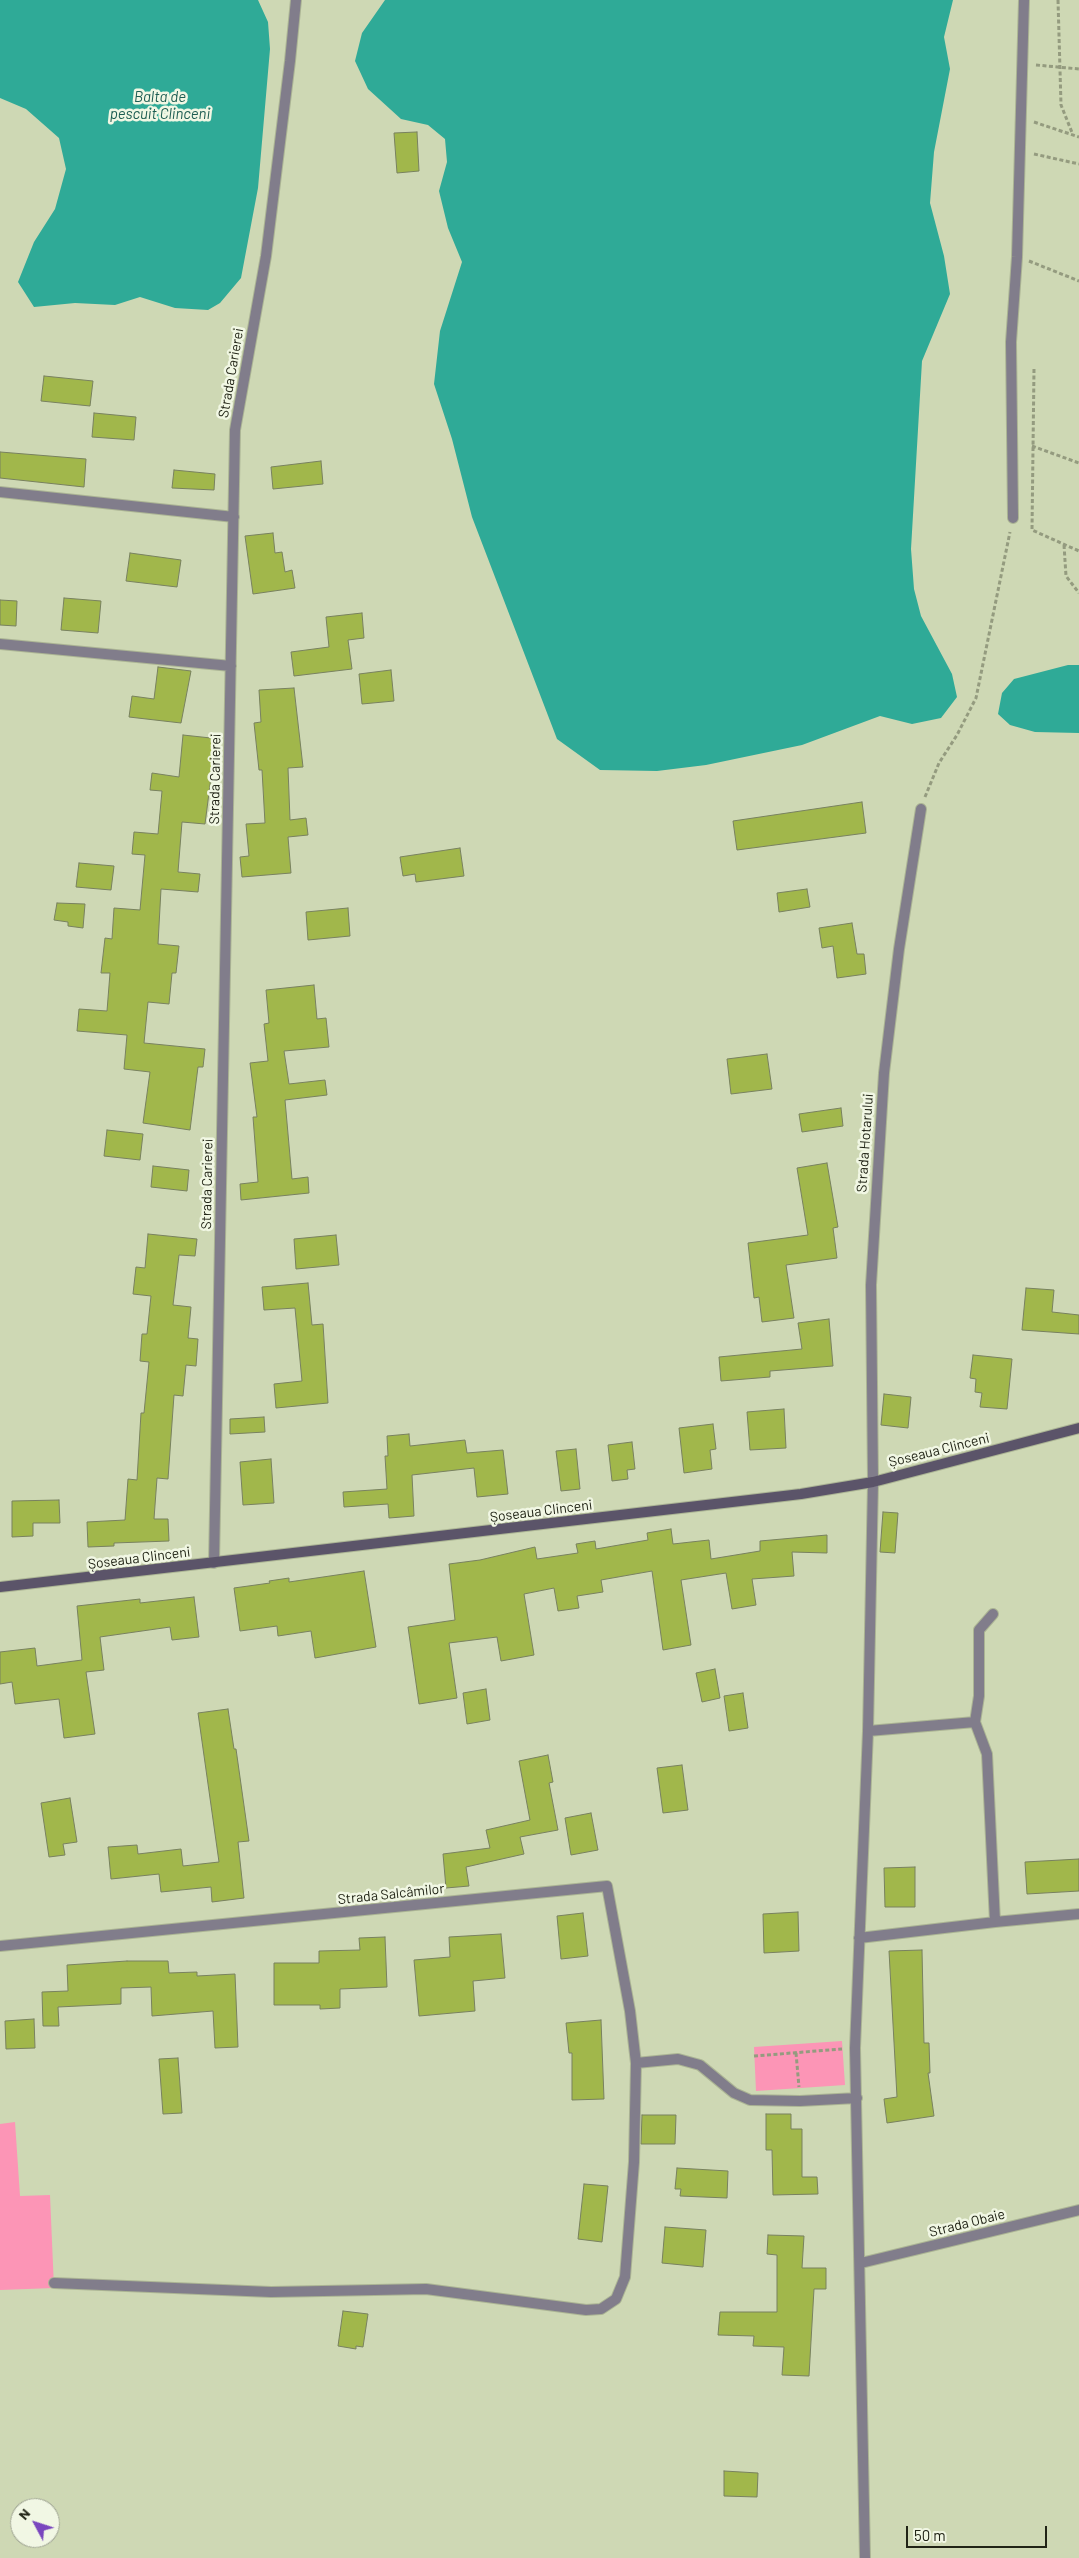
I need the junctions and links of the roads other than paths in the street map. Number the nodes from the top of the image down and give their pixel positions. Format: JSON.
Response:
{"nodes":[{"id":1,"x":296,"y":0,"type":"edge"},
{"id":2,"x":1024,"y":0,"type":"edge"},
{"id":3,"x":0,"y":492,"type":"edge"},
{"id":4,"x":234,"y":516,"type":"junction"},
{"id":5,"x":1014,"y":518,"type":"road end"},
{"id":6,"x":0,"y":644,"type":"edge"},
{"id":7,"x":231,"y":666,"type":"junction"},
{"id":8,"x":920,"y":810,"type":"road end"},
{"id":9,"x":1079,"y":1428,"type":"edge"},
{"id":10,"x":873,"y":1482,"type":"junction"},
{"id":11,"x":214,"y":1563,"type":"junction"},
{"id":12,"x":0,"y":1587,"type":"edge"},
{"id":13,"x":993,"y":1614,"type":"dead end"},
{"id":14,"x":975,"y":1722,"type":"junction"},
{"id":15,"x":868,"y":1731,"type":"junction"},
{"id":16,"x":1079,"y":1914,"type":"edge"},
{"id":17,"x":995,"y":1922,"type":"junction"},
{"id":18,"x":859,"y":1938,"type":"junction"},
{"id":19,"x":0,"y":1946,"type":"edge"},
{"id":20,"x":636,"y":2063,"type":"junction"},
{"id":21,"x":857,"y":2098,"type":"junction"},
{"id":22,"x":1079,"y":2210,"type":"edge"},
{"id":23,"x":861,"y":2263,"type":"junction"},
{"id":24,"x":54,"y":2283,"type":"dead end"},
{"id":25,"x":865,"y":2558,"type":"edge"}],
"edges":[{"from":1,"to":4,"type":"street","name":"Strada Carierei"},
{"from":2,"to":5,"type":"street"},
{"from":3,"to":4,"type":"street"},
{"from":4,"to":7,"type":"street","name":"Strada Carierei"},
{"from":6,"to":7,"type":"street"},
{"from":7,"to":11,"type":"street","name":"Strada Carierei"},
{"from":8,"to":10,"type":"street","name":"Strada Hotarului"},
{"from":9,"to":10,"type":"main road","name":"Șoseaua Clinceni"},
{"from":10,"to":11,"type":"main road","name":"Șoseaua Clinceni"},
{"from":10,"to":15,"type":"street","name":"Strada Hotarului"},
{"from":11,"to":12,"type":"main road","name":"Șoseaua Clinceni"},
{"from":13,"to":14,"type":"street"},
{"from":14,"to":15,"type":"street"},
{"from":14,"to":17,"type":"street"},
{"from":15,"to":18,"type":"street","name":"Strada Hotarului"},
{"from":16,"to":17,"type":"street"},
{"from":17,"to":18,"type":"street"},
{"from":18,"to":21,"type":"street","name":"Strada Hotarului"},
{"from":19,"to":20,"type":"street","name":"Strada Salcâmilor"},
{"from":20,"to":21,"type":"street"},
{"from":20,"to":24,"type":"street"},
{"from":21,"to":23,"type":"street","name":"Strada Hotarului"},
{"from":22,"to":23,"type":"street","name":"Strada Obaie"},
{"from":23,"to":25,"type":"street","name":"Strada Hotarului"}]}
